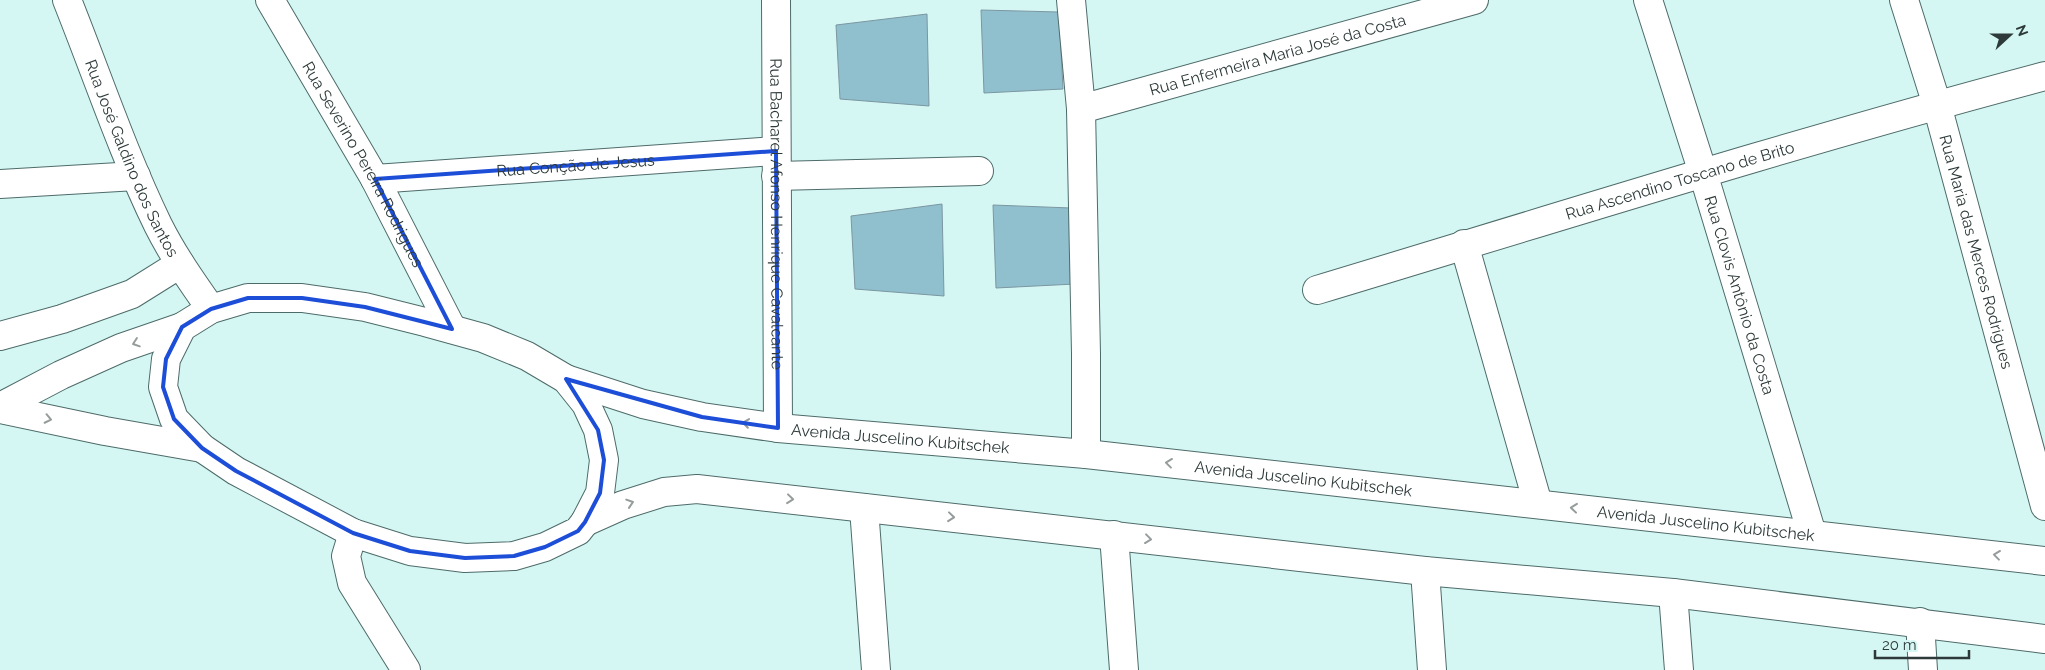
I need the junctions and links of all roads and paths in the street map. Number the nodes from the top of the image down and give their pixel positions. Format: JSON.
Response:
{"nodes":[{"id":1,"x":68,"y":0,"type":"edge"},
{"id":2,"x":270,"y":0,"type":"edge"},
{"id":3,"x":776,"y":0,"type":"edge"},
{"id":4,"x":1071,"y":0,"type":"edge"},
{"id":5,"x":1474,"y":0,"type":"edge"},
{"id":6,"x":1648,"y":0,"type":"edge"},
{"id":7,"x":1904,"y":0,"type":"edge"},
{"id":8,"x":2045,"y":76,"type":"edge"},
{"id":9,"x":1938,"y":105,"type":"junction"},
{"id":10,"x":1081,"y":109,"type":"junction"},
{"id":11,"x":776,"y":163,"type":"junction"},
{"id":12,"x":979,"y":171,"type":"dead end"},
{"id":13,"x":1703,"y":173,"type":"junction"},
{"id":14,"x":136,"y":176,"type":"junction"},
{"id":15,"x":375,"y":179,"type":"junction"},
{"id":16,"x":0,"y":184,"type":"edge"},
{"id":17,"x":1464,"y":244,"type":"junction"},
{"id":18,"x":180,"y":264,"type":"junction"},
{"id":19,"x":1317,"y":290,"type":"dead end"},
{"id":20,"x":211,"y":309,"type":"junction"},
{"id":21,"x":182,"y":327,"type":"junction"},
{"id":22,"x":452,"y":329,"type":"junction"},
{"id":23,"x":0,"y":336,"type":"edge"},
{"id":24,"x":566,"y":378,"type":"junction"},
{"id":25,"x":0,"y":408,"type":"edge"},
{"id":26,"x":778,"y":428,"type":"junction"},
{"id":27,"x":202,"y":448,"type":"junction"},
{"id":28,"x":1086,"y":454,"type":"junction"},
{"id":29,"x":1538,"y":504,"type":"junction"},
{"id":30,"x":2045,"y":506,"type":"edge"},
{"id":31,"x":864,"y":508,"type":"junction"},
{"id":32,"x":585,"y":522,"type":"junction"},
{"id":33,"x":353,"y":533,"type":"junction"},
{"id":34,"x":1812,"y":534,"type":"junction"},
{"id":35,"x":1114,"y":535,"type":"junction"},
{"id":36,"x":2045,"y":561,"type":"edge"},
{"id":37,"x":1425,"y":571,"type":"junction"},
{"id":38,"x":1673,"y":593,"type":"junction"},
{"id":39,"x":1920,"y":622,"type":"junction"},
{"id":40,"x":2045,"y":639,"type":"edge"},
{"id":41,"x":406,"y":670,"type":"edge"},
{"id":42,"x":876,"y":670,"type":"edge"},
{"id":43,"x":1124,"y":670,"type":"edge"},
{"id":44,"x":1432,"y":670,"type":"edge"},
{"id":45,"x":1679,"y":670,"type":"edge"},
{"id":46,"x":1923,"y":670,"type":"edge"}],
"edges":[{"from":1,"to":14,"type":"street","name":"Rua José Galdino dos Santos"},
{"from":2,"to":15,"type":"street","name":"Rua Severino Pereira Rodrigues"},
{"from":3,"to":11,"type":"street","name":"Rua Bacharel Afonso Henrique Cavalcante"},
{"from":4,"to":10,"type":"street"},
{"from":5,"to":10,"type":"street","name":"Rua Enfermeira Maria José da Costa"},
{"from":6,"to":13,"type":"street","name":"Rua Clovis Antônio da Costa"},
{"from":7,"to":9,"type":"street","name":"Rua Maria das Merces Rodrigues"},
{"from":8,"to":9,"type":"street","name":"Rua Ascendino Toscano de Brito"},
{"from":9,"to":13,"type":"street","name":"Rua Ascendino Toscano de Brito"},
{"from":9,"to":30,"type":"street","name":"Rua Maria das Merces Rodrigues"},
{"from":10,"to":28,"type":"street"},
{"from":11,"to":12,"type":"street","name":"Rua Conção de Jesus"},
{"from":11,"to":15,"type":"street","name":"Rua Conção de Jesus"},
{"from":11,"to":26,"type":"street","name":"Rua Bacharel Afonso Henrique Cavalcante"},
{"from":13,"to":17,"type":"street","name":"Rua Ascendino Toscano de Brito"},
{"from":13,"to":34,"type":"street","name":"Rua Clovis Antônio da Costa"},
{"from":14,"to":16,"type":"street"},
{"from":14,"to":18,"type":"street","name":"Rua José Galdino dos Santos"},
{"from":15,"to":22,"type":"street","name":"Rua Severino Pereira Rodrigues"},
{"from":17,"to":19,"type":"street","name":"Rua Ascendino Toscano de Brito"},
{"from":17,"to":29,"type":"street"},
{"from":18,"to":20,"type":"street","name":"Rua José Galdino dos Santos"},
{"from":18,"to":23,"type":"street"},
{"from":20,"to":21,"type":"street"},
{"from":20,"to":22,"type":"street"},
{"from":21,"to":25,"type":"street","one_way":true},
{"from":21,"to":27,"type":"street"},
{"from":22,"to":24,"type":"street"},
{"from":26,"to":24,"type":"street","name":"Avenida Juscelino Kubitschek","one_way":true},
{"from":24,"to":32,"type":"street"},
{"from":25,"to":27,"type":"street","one_way":true},
{"from":26,"to":28,"type":"street","name":"Avenida Juscelino Kubitschek"},
{"from":27,"to":33,"type":"street"},
{"from":29,"to":28,"type":"street","name":"Avenida Juscelino Kubitschek","one_way":true},
{"from":34,"to":29,"type":"street","name":"Avenida Juscelino Kubitschek","one_way":true},
{"from":32,"to":31,"type":"street","one_way":true},
{"from":31,"to":35,"type":"street","one_way":true},
{"from":31,"to":42,"type":"street"},
{"from":32,"to":33,"type":"street"},
{"from":33,"to":41,"type":"street"},
{"from":36,"to":34,"type":"street","name":"Avenida Juscelino Kubitschek","one_way":true},
{"from":35,"to":37,"type":"street","one_way":true},
{"from":35,"to":43,"type":"street"},
{"from":37,"to":38,"type":"street"},
{"from":37,"to":44,"type":"street"},
{"from":38,"to":39,"type":"street"},
{"from":38,"to":45,"type":"street"},
{"from":39,"to":40,"type":"street"},
{"from":39,"to":46,"type":"street"}]}
